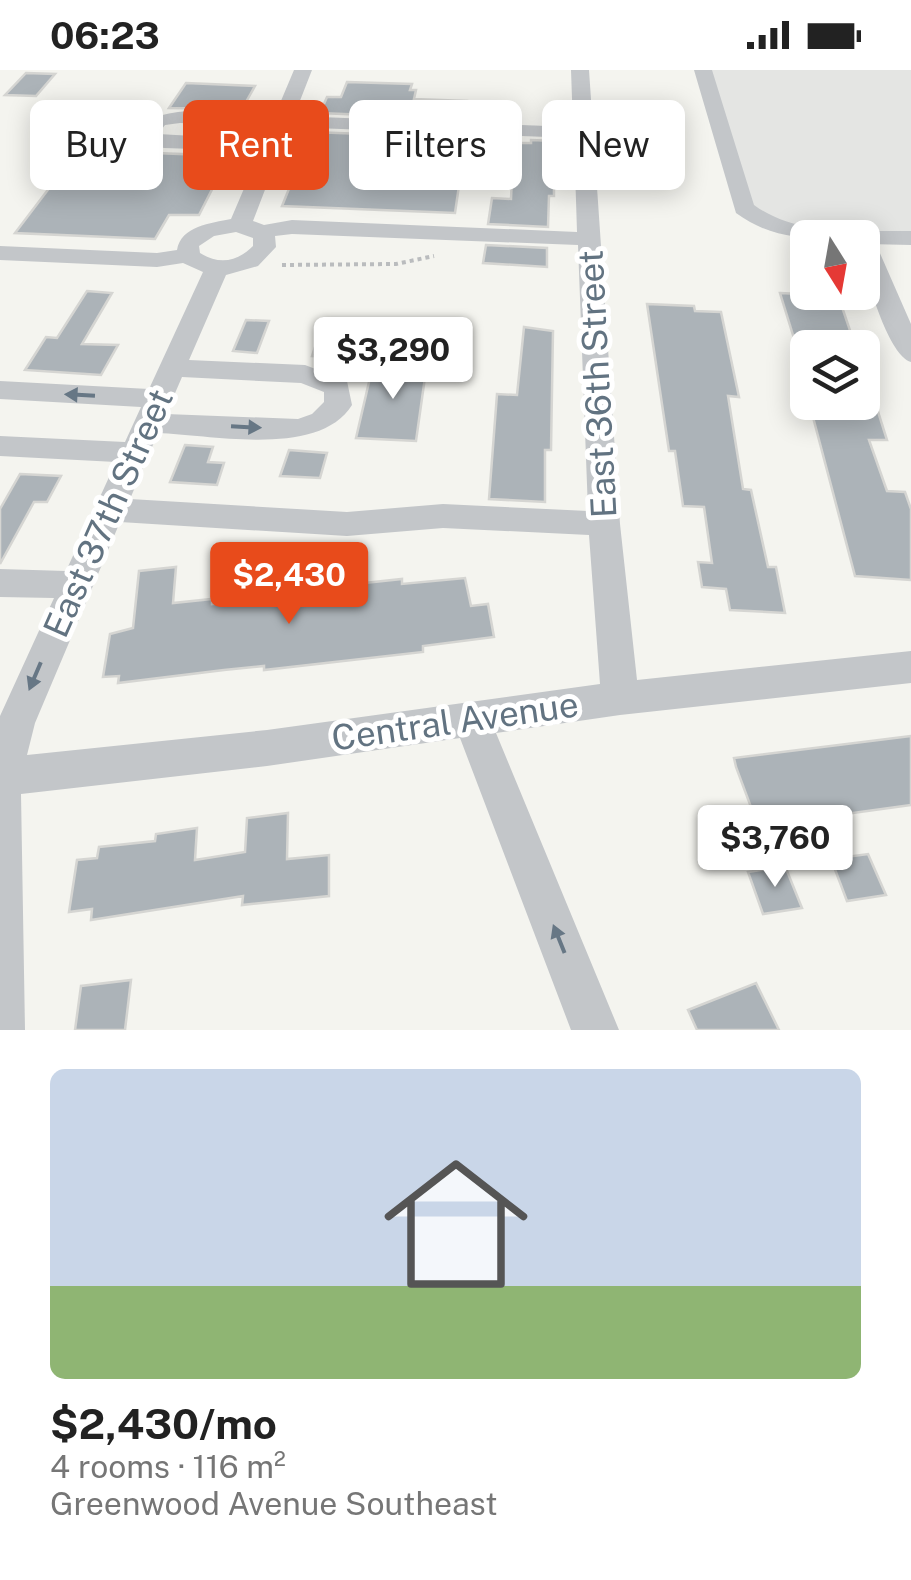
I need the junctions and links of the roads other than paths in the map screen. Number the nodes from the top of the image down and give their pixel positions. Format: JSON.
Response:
{"nodes":[{"id":1,"x":304,"y":70,"type":"edge"},
{"id":2,"x":580,"y":70,"type":"edge"},
{"id":3,"x":703,"y":70,"type":"edge"},
{"id":4,"x":292,"y":100,"type":"edge"},
{"id":5,"x":582,"y":100,"type":"edge"},
{"id":6,"x":183,"y":117,"type":"edge"},
{"id":7,"x":329,"y":122,"type":"edge"},
{"id":8,"x":542,"y":130,"type":"edge"},
{"id":9,"x":183,"y":143,"type":"edge"},
{"id":10,"x":261,"y":190,"type":"edge"},
{"id":11,"x":587,"y":190,"type":"edge"},
{"id":12,"x":250,"y":228,"type":"junction"},
{"id":13,"x":911,"y":238,"type":"edge"},
{"id":14,"x":589,"y":239,"type":"junction"},
{"id":15,"x":0,"y":253,"type":"edge"},
{"id":16,"x":202,"y":262,"type":"junction"},
{"id":17,"x":880,"y":281,"type":"edge"},
{"id":18,"x":911,"y":354,"type":"edge"},
{"id":19,"x":174,"y":368,"type":"junction"},
{"id":20,"x":0,"y":390,"type":"edge"},
{"id":21,"x":154,"y":411,"type":"junction"},
{"id":22,"x":0,"y":446,"type":"edge"},
{"id":23,"x":136,"y":453,"type":"junction"},
{"id":24,"x":111,"y":510,"type":"junction"},
{"id":25,"x":604,"y":524,"type":"junction"},
{"id":26,"x":0,"y":582,"type":"edge"},
{"id":27,"x":75,"y":585,"type":"junction"},
{"id":28,"x":911,"y":667,"type":"edge"},
{"id":29,"x":620,"y":698,"type":"junction"},
{"id":30,"x":471,"y":717,"type":"junction"},
{"id":31,"x":0,"y":777,"type":"edge"},
{"id":32,"x":1,"y":1030,"type":"edge"},
{"id":33,"x":596,"y":1030,"type":"edge"}],
"edges":[{"from":1,"to":4,"type":"street"},
{"from":2,"to":5,"type":"street","name":"East 36th Street"},
{"from":3,"to":13,"type":"street"},
{"from":6,"to":9,"type":"street"},
{"from":7,"to":8,"type":"street"},
{"from":10,"to":12,"type":"street"},
{"from":11,"to":14,"type":"street","name":"East 36th Street"},
{"from":12,"to":14,"type":"street"},
{"from":12,"to":16,"type":"street","name":"East 37th Street"},
{"from":12,"to":16,"type":"street"},
{"from":14,"to":25,"type":"street","name":"East 36th Street"},
{"from":15,"to":16,"type":"street"},
{"from":16,"to":19,"type":"street","name":"East 37th Street"},
{"from":17,"to":18,"type":"street"},
{"from":19,"to":21,"type":"street","name":"East 37th Street"},
{"from":21,"to":19,"type":"street","one_way":true},
{"from":21,"to":20,"type":"street","one_way":true},
{"from":21,"to":23,"type":"street","name":"East 37th Street"},
{"from":22,"to":23,"type":"street"},
{"from":23,"to":24,"type":"street","name":"East 37th Street"},
{"from":24,"to":25,"type":"street"},
{"from":24,"to":27,"type":"street","name":"East 37th Street"},
{"from":25,"to":29,"type":"street","name":"East 36th Street"},
{"from":26,"to":27,"type":"street"},
{"from":27,"to":31,"type":"street","name":"East 37th Street","one_way":true},
{"from":28,"to":29,"type":"street","name":"Central Avenue"},
{"from":29,"to":30,"type":"street","name":"Central Avenue"},
{"from":30,"to":31,"type":"street","name":"Central Avenue"},
{"from":33,"to":30,"type":"street","one_way":true},
{"from":31,"to":32,"type":"street","name":"East 37th Street"}]}
